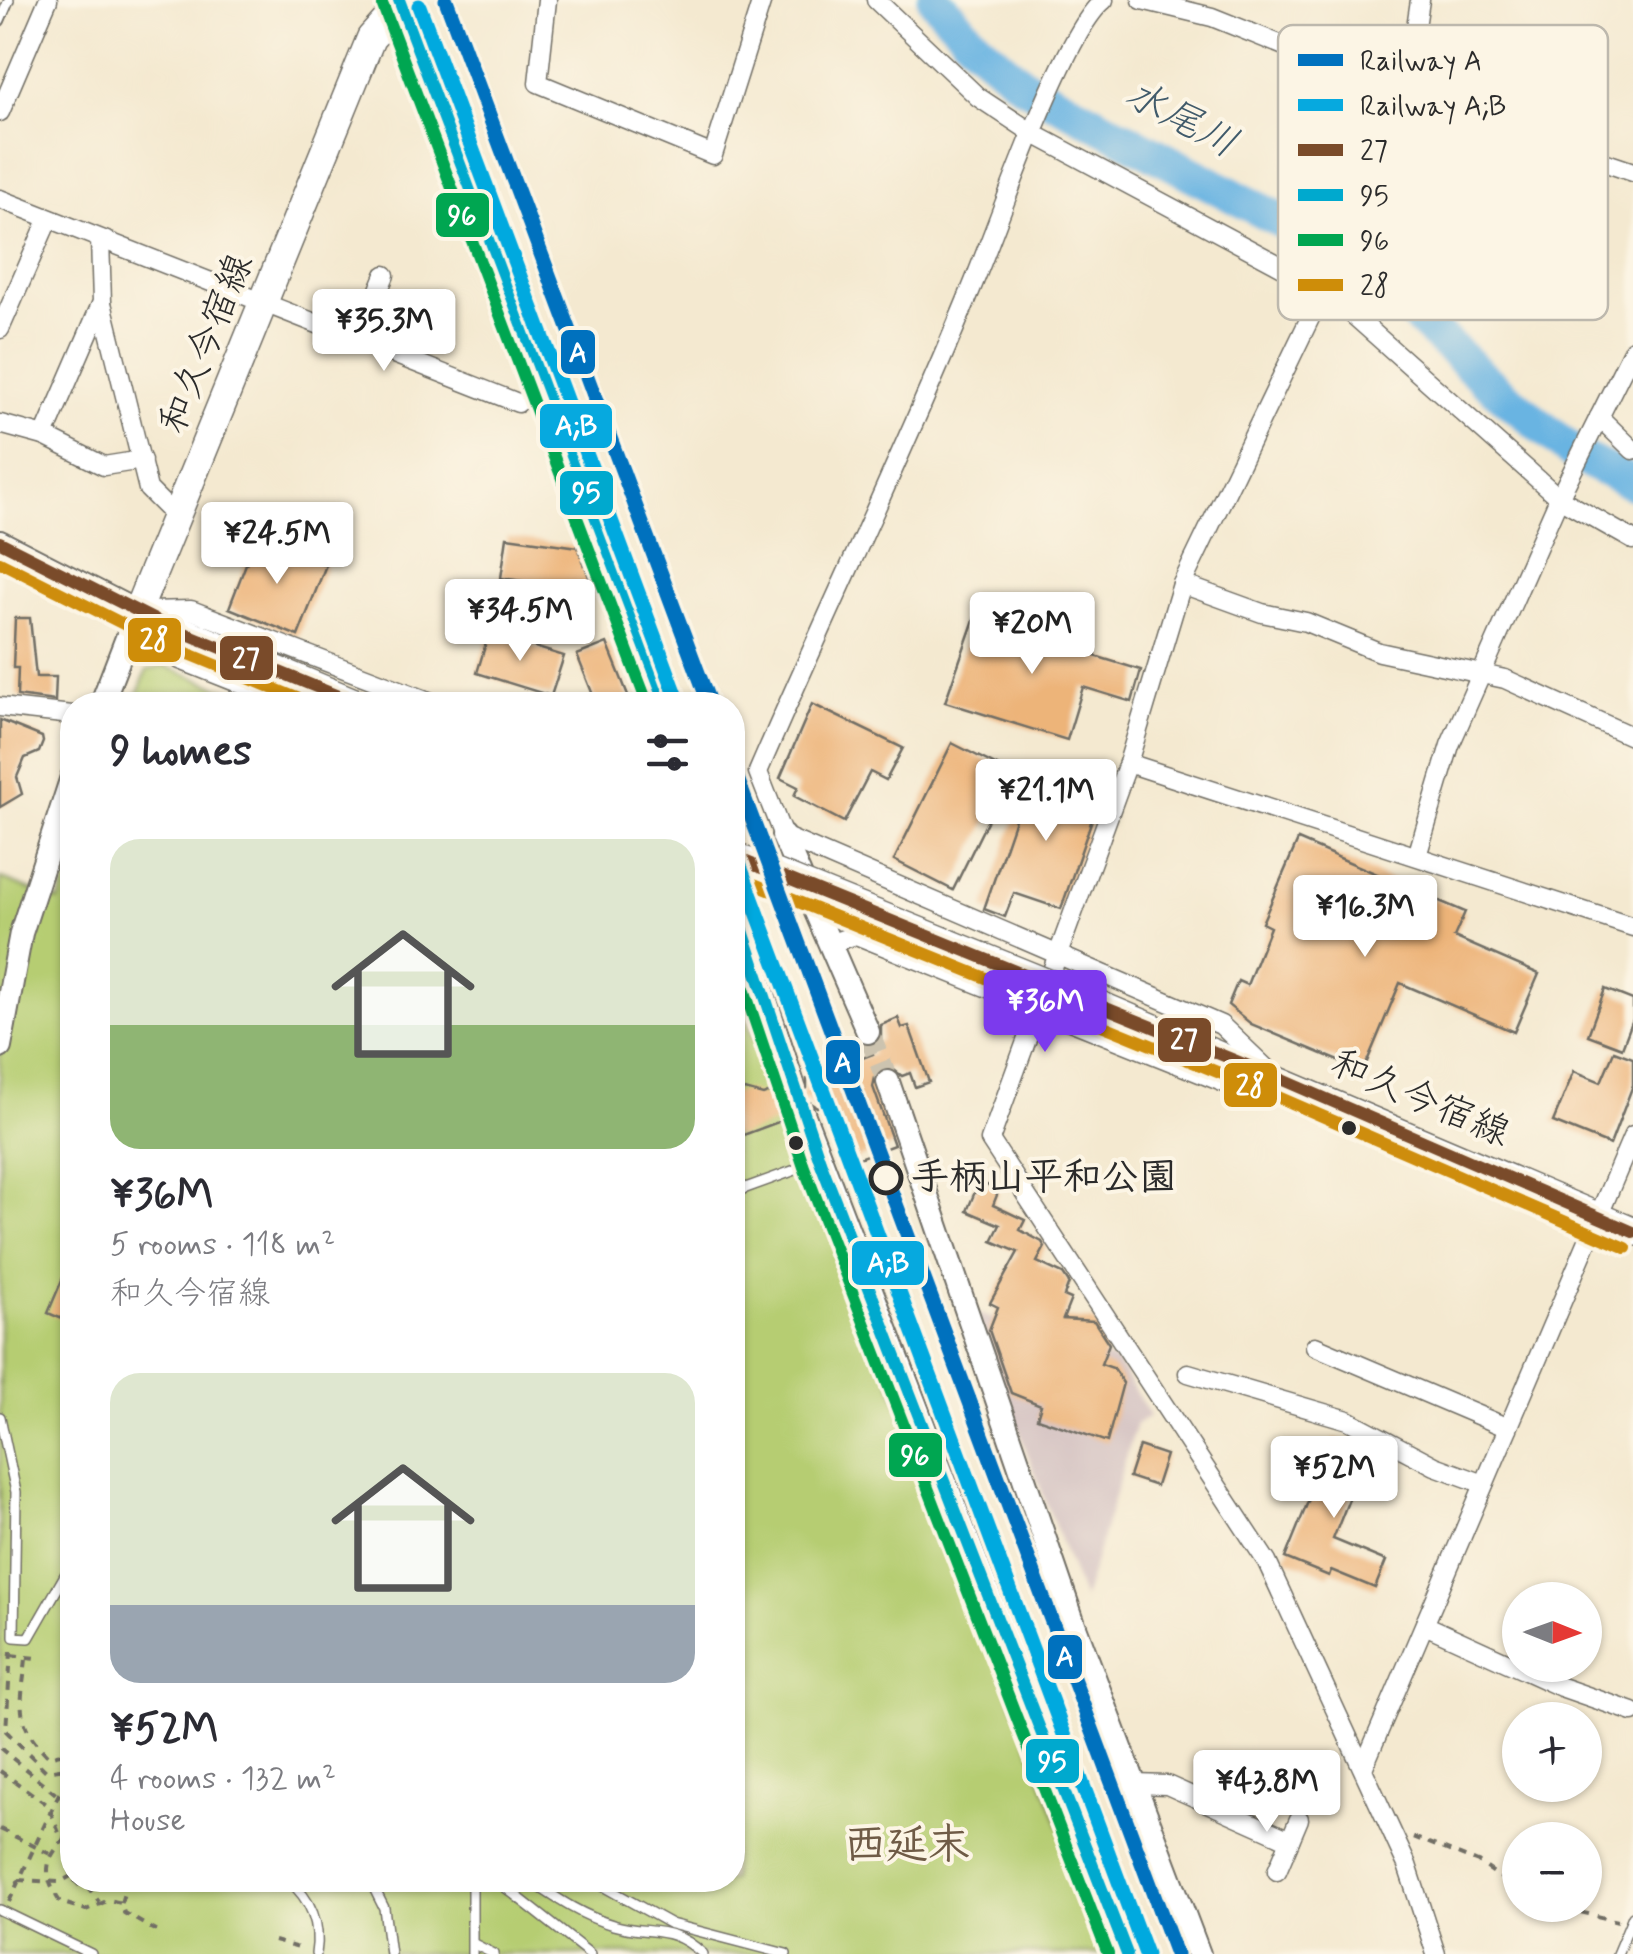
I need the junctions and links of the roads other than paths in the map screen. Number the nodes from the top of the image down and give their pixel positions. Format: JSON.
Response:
{"nodes":[{"id":1,"x":9,"y":0,"type":"edge"},
{"id":2,"x":48,"y":0,"type":"edge"},
{"id":3,"x":547,"y":0,"type":"edge"},
{"id":4,"x":762,"y":0,"type":"edge"},
{"id":5,"x":876,"y":0,"type":"edge"},
{"id":6,"x":1104,"y":0,"type":"edge"},
{"id":7,"x":1142,"y":0,"type":"edge"},
{"id":8,"x":1420,"y":0,"type":"edge"},
{"id":9,"x":400,"y":3,"type":"edge"},
{"id":10,"x":1165,"y":3,"type":"edge"},
{"id":11,"x":0,"y":21,"type":"edge"},
{"id":12,"x":1416,"y":25,"type":"edge"},
{"id":13,"x":1278,"y":43,"type":"edge"},
{"id":14,"x":0,"y":112,"type":"edge"},
{"id":15,"x":1034,"y":134,"type":"junction"},
{"id":16,"x":1608,"y":163,"type":"edge"},
{"id":17,"x":1633,"y":172,"type":"edge"},
{"id":18,"x":0,"y":199,"type":"edge"},
{"id":19,"x":48,"y":220,"type":"junction"},
{"id":20,"x":100,"y":239,"type":"junction"},
{"id":21,"x":1278,"y":264,"type":"edge"},
{"id":22,"x":384,"y":276,"type":"dead end"},
{"id":23,"x":102,"y":302,"type":"junction"},
{"id":24,"x":264,"y":303,"type":"junction"},
{"id":25,"x":1309,"y":320,"type":"edge"},
{"id":26,"x":1359,"y":320,"type":"edge"},
{"id":27,"x":0,"y":329,"type":"edge"},
{"id":28,"x":359,"y":338,"type":"junction"},
{"id":29,"x":1633,"y":349,"type":"edge"},
{"id":30,"x":518,"y":403,"type":"dead end"},
{"id":31,"x":1599,"y":416,"type":"junction"},
{"id":32,"x":0,"y":424,"type":"edge"},
{"id":33,"x":44,"y":436,"type":"junction"},
{"id":34,"x":1633,"y":450,"type":"edge"},
{"id":35,"x":142,"y":460,"type":"junction"},
{"id":36,"x":1559,"y":498,"type":"junction"},
{"id":37,"x":176,"y":517,"type":"junction"},
{"id":38,"x":1633,"y":540,"type":"edge"},
{"id":39,"x":0,"y":542,"type":"edge"},
{"id":40,"x":1182,"y":584,"type":"junction"},
{"id":41,"x":137,"y":612,"type":"junction"},
{"id":42,"x":1483,"y":672,"type":"junction"},
{"id":43,"x":105,"y":692,"type":"edge"},
{"id":44,"x":261,"y":692,"type":"edge"},
{"id":45,"x":329,"y":692,"type":"edge"},
{"id":46,"x":405,"y":692,"type":"edge"},
{"id":47,"x":662,"y":692,"type":"edge"},
{"id":48,"x":0,"y":706,"type":"edge"},
{"id":49,"x":60,"y":714,"type":"edge"},
{"id":50,"x":1633,"y":737,"type":"edge"},
{"id":51,"x":1128,"y":764,"type":"junction"},
{"id":52,"x":60,"y":814,"type":"edge"},
{"id":53,"x":783,"y":836,"type":"junction"},
{"id":54,"x":1417,"y":856,"type":"junction"},
{"id":55,"x":745,"y":862,"type":"edge"},
{"id":56,"x":1633,"y":927,"type":"edge"},
{"id":57,"x":745,"y":936,"type":"edge"},
{"id":58,"x":832,"y":944,"type":"junction"},
{"id":59,"x":1058,"y":954,"type":"junction"},
{"id":60,"x":1046,"y":997,"type":"junction"},
{"id":61,"x":868,"y":1032,"type":"tunnel mouth"},
{"id":62,"x":0,"y":1047,"type":"edge"},
{"id":63,"x":1276,"y":1078,"type":"junction"},
{"id":64,"x":888,"y":1082,"type":"tunnel mouth"},
{"id":65,"x":793,"y":1084,"type":"dead end"},
{"id":66,"x":803,"y":1112,"type":"dead end"},
{"id":67,"x":1633,"y":1135,"type":"edge"},
{"id":68,"x":815,"y":1163,"type":"junction"},
{"id":69,"x":745,"y":1188,"type":"edge"},
{"id":70,"x":1596,"y":1216,"type":"junction"},
{"id":71,"x":1633,"y":1232,"type":"edge"},
{"id":72,"x":1315,"y":1346,"type":"dead end"},
{"id":73,"x":1188,"y":1373,"type":"dead end"},
{"id":74,"x":0,"y":1417,"type":"edge"},
{"id":75,"x":1508,"y":1428,"type":"junction"},
{"id":76,"x":1484,"y":1484,"type":"junction"},
{"id":77,"x":60,"y":1584,"type":"edge"},
{"id":78,"x":1427,"y":1626,"type":"junction"},
{"id":79,"x":1633,"y":1712,"type":"edge"},
{"id":80,"x":1364,"y":1766,"type":"junction"},
{"id":81,"x":1134,"y":1784,"type":"junction"},
{"id":82,"x":1300,"y":1818,"type":"dead end"},
{"id":83,"x":1290,"y":1840,"type":"junction"},
{"id":84,"x":1277,"y":1871,"type":"dead end"},
{"id":85,"x":298,"y":1892,"type":"edge"},
{"id":86,"x":376,"y":1892,"type":"edge"},
{"id":87,"x":472,"y":1892,"type":"edge"},
{"id":88,"x":511,"y":1892,"type":"edge"},
{"id":89,"x":546,"y":1892,"type":"edge"},
{"id":90,"x":612,"y":1892,"type":"edge"},
{"id":91,"x":2,"y":1911,"type":"edge"},
{"id":92,"x":1630,"y":1920,"type":"edge"},
{"id":93,"x":670,"y":1927,"type":"junction"},
{"id":94,"x":473,"y":1949,"type":"edge"},
{"id":95,"x":316,"y":1953,"type":"edge"},
{"id":96,"x":91,"y":1954,"type":"edge"},
{"id":97,"x":390,"y":1954,"type":"edge"},
{"id":98,"x":494,"y":1954,"type":"edge"},
{"id":99,"x":590,"y":1954,"type":"edge"},
{"id":100,"x":703,"y":1954,"type":"edge"},
{"id":101,"x":786,"y":1954,"type":"edge"},
{"id":102,"x":1127,"y":1954,"type":"edge"},
{"id":103,"x":1199,"y":1954,"type":"edge"},
{"id":104,"x":1436,"y":1954,"type":"edge"},
{"id":105,"x":1617,"y":1954,"type":"edge"}],
"edges":[{"from":1,"to":11,"type":"lane"},
{"from":2,"to":14,"type":"street"},
{"from":3,"to":4,"type":"street"},
{"from":5,"to":15,"type":"street"},
{"from":6,"to":15,"type":"street"},
{"from":7,"to":10,"type":"street"},
{"from":8,"to":12,"type":"street"},
{"from":9,"to":24,"type":"main road","name":"和久今宿線"},
{"from":9,"to":47,"type":"street"},
{"from":10,"to":13,"type":"street"},
{"from":15,"to":21,"type":"street"},
{"from":15,"to":53,"type":"street"},
{"from":16,"to":17,"type":"street"},
{"from":18,"to":19,"type":"street"},
{"from":19,"to":20,"type":"street"},
{"from":19,"to":27,"type":"street"},
{"from":20,"to":23,"type":"street"},
{"from":20,"to":24,"type":"street"},
{"from":22,"to":28,"type":"street"},
{"from":23,"to":33,"type":"street"},
{"from":23,"to":35,"type":"street"},
{"from":24,"to":28,"type":"street"},
{"from":24,"to":37,"type":"main road","name":"和久今宿線"},
{"from":25,"to":40,"type":"street"},
{"from":26,"to":36,"type":"street"},
{"from":28,"to":30,"type":"street"},
{"from":29,"to":31,"type":"street"},
{"from":31,"to":34,"type":"street"},
{"from":31,"to":36,"type":"street"},
{"from":32,"to":33,"type":"street"},
{"from":33,"to":35,"type":"street"},
{"from":35,"to":37,"type":"street"},
{"from":36,"to":38,"type":"street"},
{"from":36,"to":42,"type":"street"},
{"from":37,"to":41,"type":"main road","name":"和久今宿線"},
{"from":39,"to":41,"type":"street"},
{"from":40,"to":42,"type":"street"},
{"from":40,"to":51,"type":"street"},
{"from":41,"to":43,"type":"street"},
{"from":41,"to":44,"type":"street"},
{"from":41,"to":45,"type":"main road"},
{"from":41,"to":46,"type":"street"},
{"from":42,"to":50,"type":"street"},
{"from":42,"to":54,"type":"street"},
{"from":48,"to":49,"type":"street"},
{"from":51,"to":54,"type":"street"},
{"from":51,"to":59,"type":"street"},
{"from":52,"to":62,"type":"street"},
{"from":53,"to":58,"type":"street"},
{"from":53,"to":59,"type":"street"},
{"from":54,"to":56,"type":"street"},
{"from":55,"to":60,"type":"main road","name":"和久今宿線","bridge":true},
{"from":57,"to":65,"type":"street"},
{"from":58,"to":60,"type":"street"},
{"from":58,"to":61,"type":"street"},
{"from":59,"to":60,"type":"street"},
{"from":59,"to":63,"type":"street"},
{"from":60,"to":63,"type":"main road","name":"和久今宿線"},
{"from":60,"to":80,"type":"street"},
{"from":63,"to":70,"type":"main road","name":"和久今宿線"},
{"from":64,"to":81,"type":"street"},
{"from":66,"to":68,"type":"street"},
{"from":67,"to":70,"type":"street"},
{"from":68,"to":69,"type":"lane"},
{"from":68,"to":102,"type":"street"},
{"from":70,"to":71,"type":"main road","name":"和久今宿線"},
{"from":70,"to":75,"type":"street"},
{"from":72,"to":75,"type":"street"},
{"from":73,"to":76,"type":"street"},
{"from":74,"to":77,"type":"lane"},
{"from":75,"to":76,"type":"street"},
{"from":76,"to":78,"type":"street"},
{"from":78,"to":79,"type":"street"},
{"from":78,"to":80,"type":"street"},
{"from":80,"to":104,"type":"street"},
{"from":81,"to":83,"type":"street"},
{"from":81,"to":103,"type":"street"},
{"from":82,"to":83,"type":"street"},
{"from":83,"to":84,"type":"street"},
{"from":85,"to":95,"type":"lane"},
{"from":86,"to":97,"type":"lane"},
{"from":87,"to":94,"type":"lane"},
{"from":88,"to":99,"type":"lane"},
{"from":89,"to":93,"type":"lane"},
{"from":90,"to":93,"type":"lane"},
{"from":91,"to":96,"type":"lane"},
{"from":92,"to":105,"type":"lane"},
{"from":93,"to":100,"type":"lane"},
{"from":93,"to":101,"type":"lane"},
{"from":94,"to":98,"type":"lane"}]}
